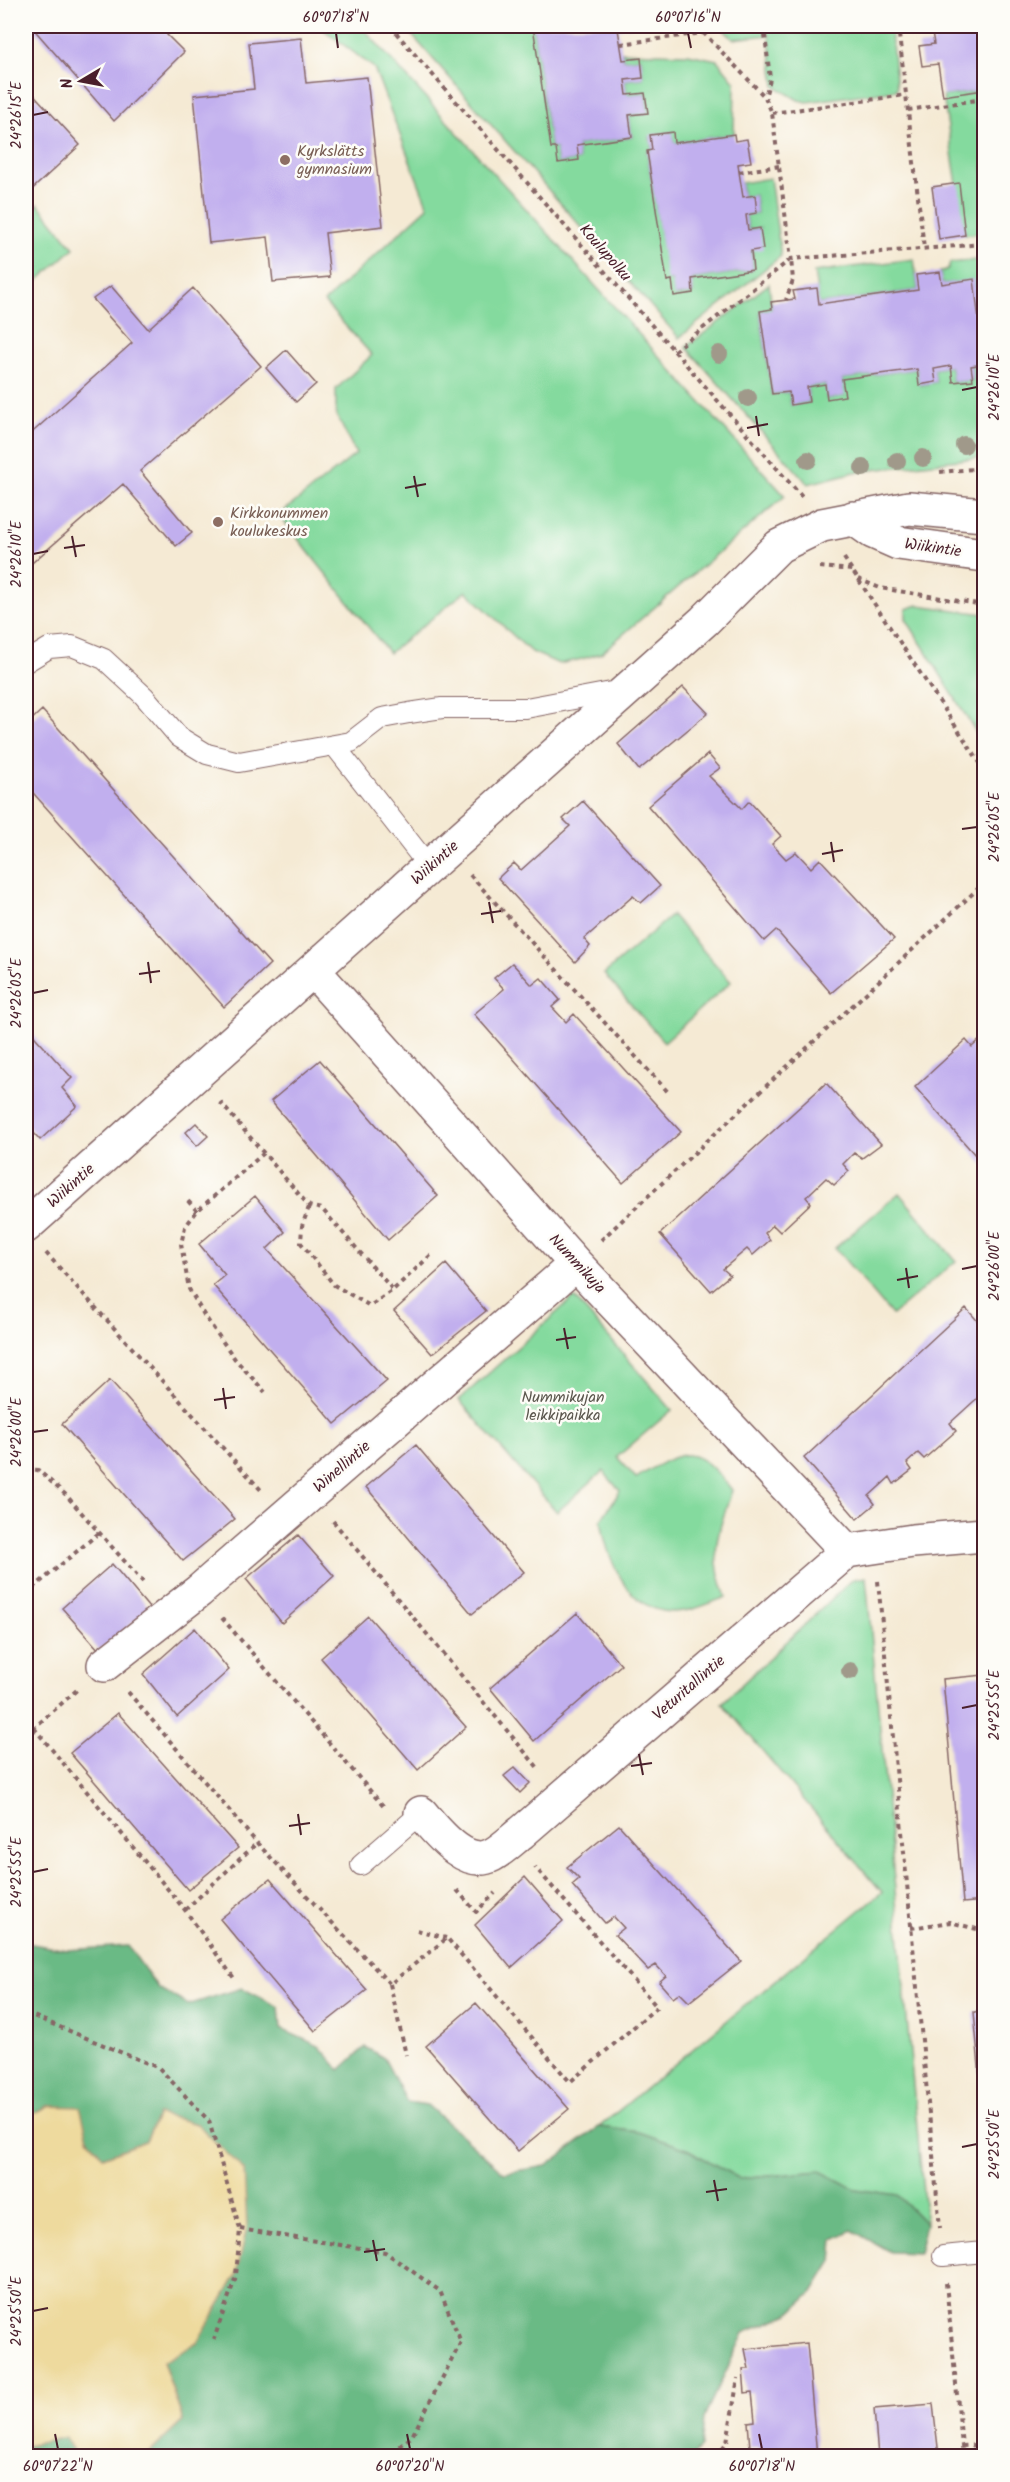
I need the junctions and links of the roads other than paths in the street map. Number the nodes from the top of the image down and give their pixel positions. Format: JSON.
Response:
{"nodes":[{"id":1,"x":984,"y":515,"type":"edge"},
{"id":2,"x":853,"y":518,"type":"junction"},
{"id":3,"x":984,"y":555,"type":"edge"},
{"id":4,"x":26,"y":662,"type":"edge"},
{"id":5,"x":627,"y":689,"type":"junction"},
{"id":6,"x":334,"y":745,"type":"junction"},
{"id":7,"x":430,"y":868,"type":"junction"},
{"id":8,"x":313,"y":970,"type":"junction"},
{"id":9,"x":33,"y":1236,"type":"edge"},
{"id":10,"x":576,"y":1264,"type":"junction"},
{"id":11,"x":984,"y":1535,"type":"edge"},
{"id":12,"x":861,"y":1549,"type":"junction"},
{"id":13,"x":104,"y":1665,"type":"road end"},
{"id":14,"x":412,"y":1821,"type":"joint"},
{"id":15,"x":362,"y":1865,"type":"dead end"},
{"id":16,"x":984,"y":2253,"type":"edge"},
{"id":17,"x":943,"y":2256,"type":"road end"}],
"edges":[{"from":1,"to":2,"type":"street","name":"Wiikintie"},
{"from":2,"to":3,"type":"street","name":"Wiikintie"},
{"from":2,"to":5,"type":"street","name":"Wiikintie"},
{"from":4,"to":6,"type":"lane"},
{"from":5,"to":6,"type":"lane"},
{"from":5,"to":7,"type":"street","name":"Wiikintie"},
{"from":6,"to":7,"type":"lane"},
{"from":7,"to":8,"type":"street","name":"Wiikintie"},
{"from":8,"to":9,"type":"street","name":"Wiikintie"},
{"from":8,"to":10,"type":"street","name":"Nummikuja"},
{"from":10,"to":12,"type":"street","name":"Nummikuja"},
{"from":10,"to":13,"type":"street","name":"Winellintie"},
{"from":11,"to":12,"type":"street"},
{"from":12,"to":14,"type":"street","name":"Veturitallintie"},
{"from":14,"to":15,"type":"lane"},
{"from":16,"to":17,"type":"lane"}]}
